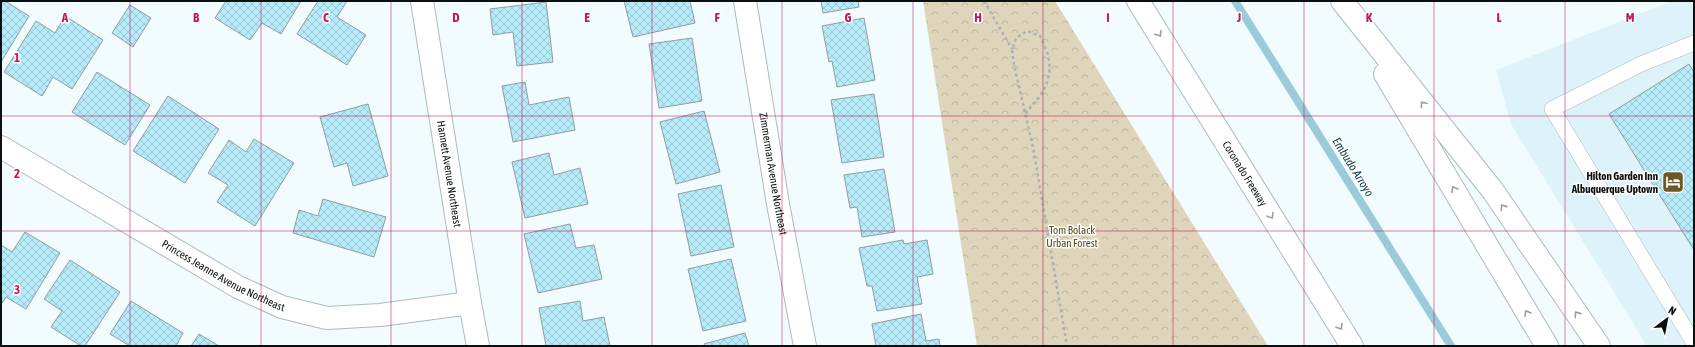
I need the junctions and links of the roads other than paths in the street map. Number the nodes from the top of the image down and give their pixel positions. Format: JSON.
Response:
{"nodes":[{"id":1,"x":422,"y":1,"type":"edge"},
{"id":2,"x":745,"y":1,"type":"edge"},
{"id":3,"x":1138,"y":1,"type":"edge"},
{"id":4,"x":1342,"y":1,"type":"edge"},
{"id":5,"x":1694,"y":43,"type":"edge"},
{"id":6,"x":1,"y":147,"type":"edge"},
{"id":7,"x":470,"y":303,"type":"junction"},
{"id":8,"x":1694,"y":343,"type":"edge"},
{"id":9,"x":478,"y":346,"type":"edge"},
{"id":10,"x":805,"y":346,"type":"edge"},
{"id":11,"x":1352,"y":346,"type":"edge"},
{"id":12,"x":1547,"y":346,"type":"edge"},
{"id":13,"x":1599,"y":346,"type":"edge"}],
"edges":[{"from":1,"to":7,"type":"main road","name":"Hannett Avenue Northeast"},
{"from":2,"to":10,"type":"main road","name":"Zimmerman Avenue Northeast"},
{"from":3,"to":11,"type":"main road","name":"Coronado Freeway","one_way":true},
{"from":12,"to":4,"type":"main road","one_way":true},
{"from":13,"to":4,"type":"main road","one_way":true},
{"from":5,"to":8,"type":"lane"},
{"from":6,"to":7,"type":"main road","name":"Princess Jeanne Avenue Northeast"},
{"from":7,"to":9,"type":"main road","name":"Hannett Avenue Northeast"}]}
